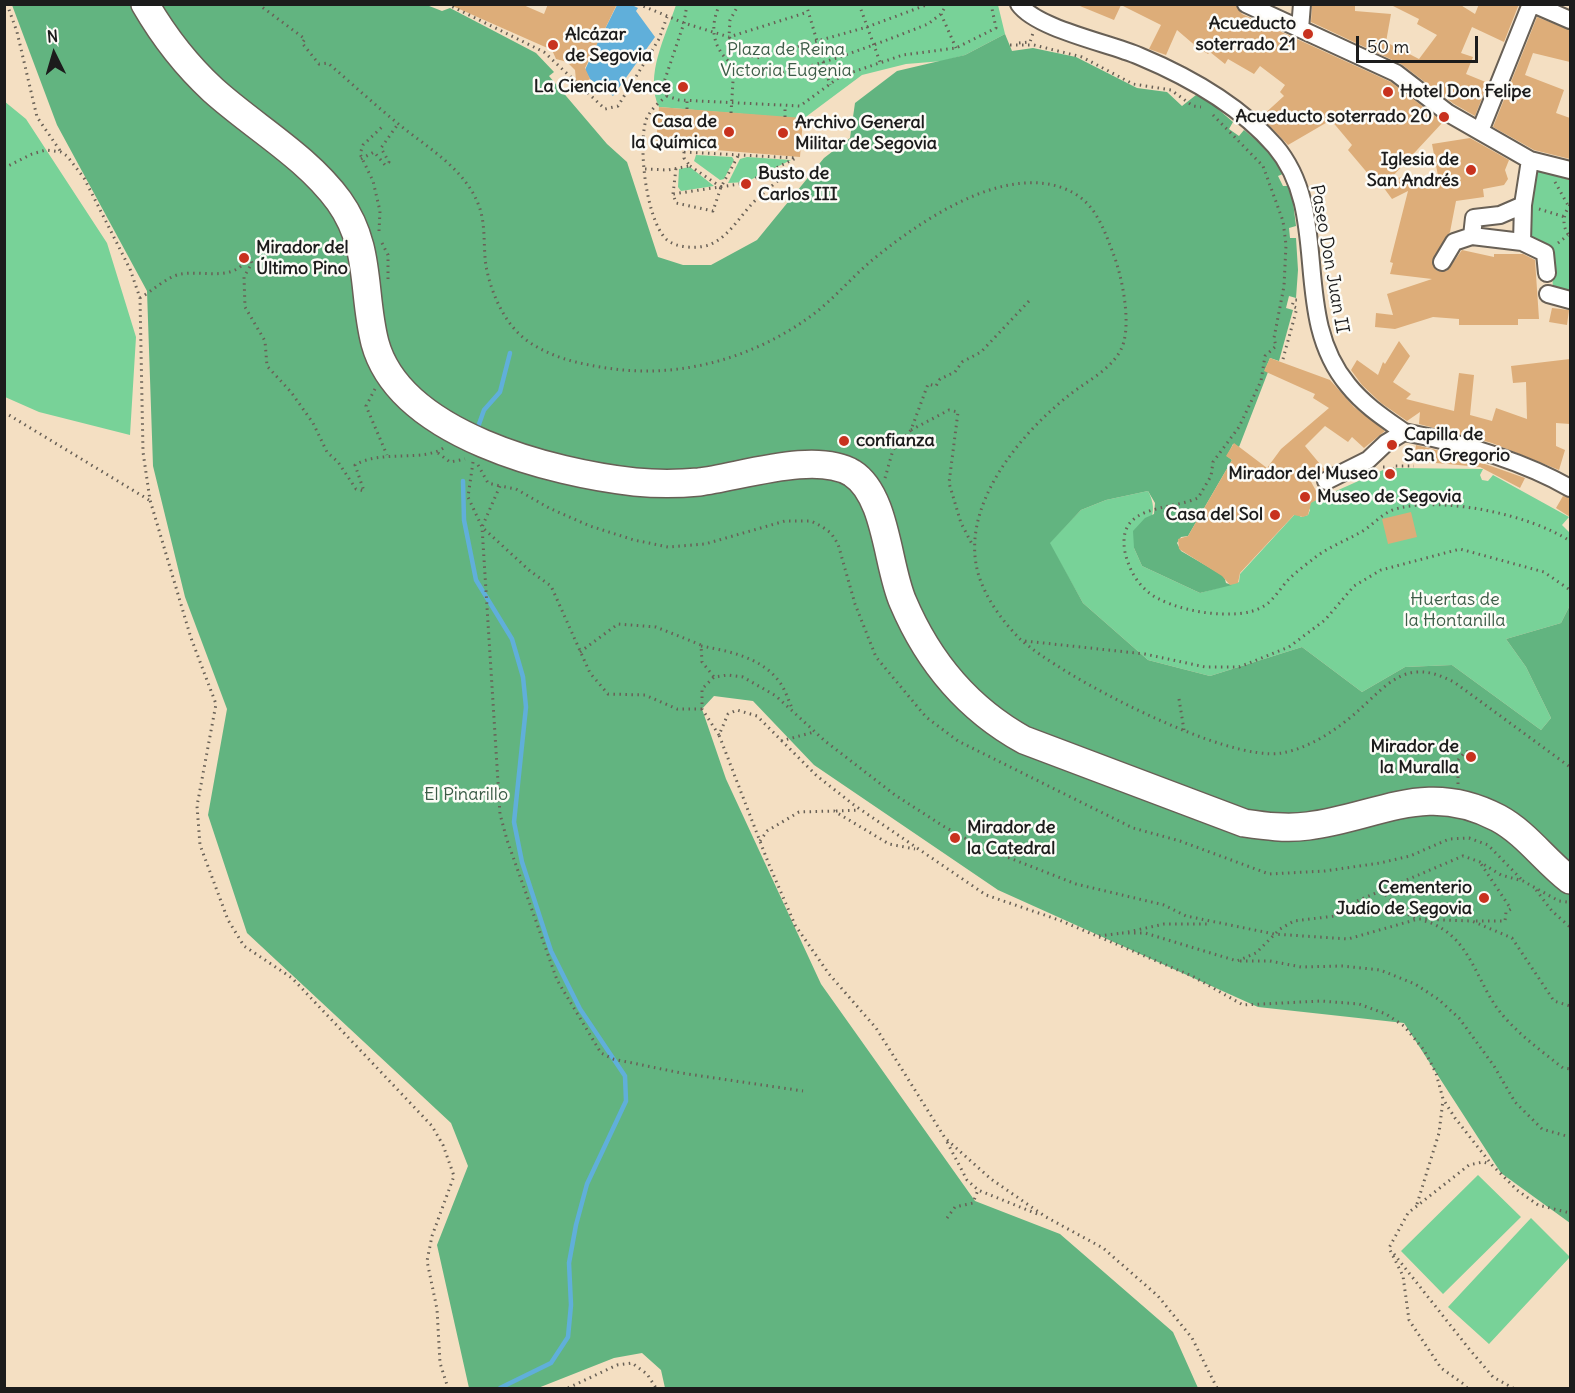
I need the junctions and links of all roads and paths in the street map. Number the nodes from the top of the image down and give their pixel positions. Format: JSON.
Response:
{"nodes":[{"id":1,"x":7,"y":4,"type":"edge"},
{"id":2,"x":145,"y":4,"type":"edge"},
{"id":3,"x":258,"y":4,"type":"edge"},
{"id":4,"x":447,"y":4,"type":"edge"},
{"id":5,"x":638,"y":4,"type":"edge"},
{"id":6,"x":687,"y":4,"type":"edge"},
{"id":7,"x":720,"y":4,"type":"edge"},
{"id":8,"x":739,"y":4,"type":"edge"},
{"id":9,"x":806,"y":4,"type":"edge"},
{"id":10,"x":859,"y":4,"type":"edge"},
{"id":11,"x":929,"y":4,"type":"edge"},
{"id":12,"x":946,"y":4,"type":"edge"},
{"id":13,"x":990,"y":4,"type":"edge"},
{"id":14,"x":1019,"y":4,"type":"edge"},
{"id":15,"x":1246,"y":4,"type":"edge"},
{"id":16,"x":1302,"y":4,"type":"edge"},
{"id":17,"x":1532,"y":4,"type":"edge"},
{"id":18,"x":808,"y":12,"type":"junction"},
{"id":19,"x":941,"y":14,"type":"junction"},
{"id":20,"x":667,"y":17,"type":"junction"},
{"id":21,"x":1570,"y":20,"type":"edge"},
{"id":22,"x":684,"y":23,"type":"junction"},
{"id":23,"x":867,"y":27,"type":"junction"},
{"id":24,"x":1300,"y":29,"type":"junction"},
{"id":25,"x":714,"y":32,"type":"junction"},
{"id":26,"x":729,"y":37,"type":"junction"},
{"id":27,"x":818,"y":42,"type":"junction"},
{"id":28,"x":1030,"y":42,"type":"dead end"},
{"id":29,"x":874,"y":45,"type":"junction"},
{"id":30,"x":956,"y":48,"type":"junction"},
{"id":31,"x":823,"y":61,"type":"junction"},
{"id":32,"x":880,"y":62,"type":"junction"},
{"id":33,"x":734,"y":65,"type":"junction"},
{"id":34,"x":831,"y":85,"type":"junction"},
{"id":35,"x":667,"y":96,"type":"junction"},
{"id":36,"x":687,"y":100,"type":"junction"},
{"id":37,"x":732,"y":101,"type":"junction"},
{"id":38,"x":785,"y":105,"type":"junction"},
{"id":39,"x":687,"y":109,"type":"dead end"},
{"id":40,"x":731,"y":113,"type":"dead end"},
{"id":41,"x":784,"y":117,"type":"dead end"},
{"id":42,"x":398,"y":124,"type":"junction"},
{"id":43,"x":383,"y":126,"type":"dead end"},
{"id":44,"x":1480,"y":131,"type":"junction"},
{"id":45,"x":61,"y":152,"type":"junction"},
{"id":46,"x":738,"y":156,"type":"junction"},
{"id":47,"x":361,"y":159,"type":"junction"},
{"id":48,"x":1530,"y":160,"type":"junction"},
{"id":49,"x":690,"y":166,"type":"junction"},
{"id":50,"x":4,"y":168,"type":"edge"},
{"id":51,"x":676,"y":168,"type":"junction"},
{"id":52,"x":792,"y":168,"type":"dead end"},
{"id":53,"x":645,"y":169,"type":"junction"},
{"id":54,"x":1570,"y":170,"type":"edge"},
{"id":55,"x":1555,"y":183,"type":"dead end"},
{"id":56,"x":721,"y":187,"type":"junction"},
{"id":57,"x":673,"y":194,"type":"junction"},
{"id":58,"x":1523,"y":205,"type":"junction"},
{"id":59,"x":1570,"y":206,"type":"edge"},
{"id":60,"x":1564,"y":217,"type":"junction"},
{"id":61,"x":1472,"y":237,"type":"junction"},
{"id":62,"x":1570,"y":237,"type":"edge"},
{"id":63,"x":1522,"y":242,"type":"junction"},
{"id":64,"x":1442,"y":262,"type":"dead end"},
{"id":65,"x":1547,"y":273,"type":"dead end"},
{"id":66,"x":386,"y":285,"type":"dead end"},
{"id":67,"x":1548,"y":294,"type":"dead end"},
{"id":68,"x":140,"y":298,"type":"junction"},
{"id":69,"x":1030,"y":300,"type":"dead end"},
{"id":70,"x":1570,"y":300,"type":"edge"},
{"id":71,"x":1293,"y":303,"type":"dead end"},
{"id":72,"x":1298,"y":304,"type":"dead end"},
{"id":73,"x":386,"y":368,"type":"junction"},
{"id":74,"x":4,"y":412,"type":"edge"},
{"id":75,"x":911,"y":430,"type":"junction"},
{"id":76,"x":1404,"y":432,"type":"junction"},
{"id":77,"x":468,"y":446,"type":"junction"},
{"id":78,"x":438,"y":453,"type":"junction"},
{"id":79,"x":387,"y":455,"type":"junction"},
{"id":80,"x":1390,"y":464,"type":"dead end"},
{"id":81,"x":1390,"y":470,"type":"dead end"},
{"id":82,"x":1326,"y":481,"type":"dead end"},
{"id":83,"x":884,"y":483,"type":"dead end"},
{"id":84,"x":500,"y":486,"type":"junction"},
{"id":85,"x":1570,"y":488,"type":"edge"},
{"id":86,"x":150,"y":500,"type":"junction"},
{"id":87,"x":482,"y":527,"type":"junction"},
{"id":88,"x":1569,"y":541,"type":"edge"},
{"id":89,"x":972,"y":546,"type":"junction"},
{"id":90,"x":1570,"y":548,"type":"edge"},
{"id":91,"x":1570,"y":590,"type":"edge"},
{"id":92,"x":1022,"y":640,"type":"junction"},
{"id":93,"x":701,"y":645,"type":"junction"},
{"id":94,"x":580,"y":652,"type":"junction"},
{"id":95,"x":714,"y":678,"type":"junction"},
{"id":96,"x":1179,"y":699,"type":"dead end"},
{"id":97,"x":702,"y":709,"type":"junction"},
{"id":98,"x":795,"y":714,"type":"junction"},
{"id":99,"x":1184,"y":730,"type":"junction"},
{"id":100,"x":814,"y":732,"type":"junction"},
{"id":101,"x":719,"y":735,"type":"junction"},
{"id":102,"x":781,"y":741,"type":"junction"},
{"id":103,"x":1470,"y":751,"type":"dead end"},
{"id":104,"x":1570,"y":767,"type":"edge"},
{"id":105,"x":1458,"y":788,"type":"dead end"},
{"id":106,"x":860,"y":810,"type":"junction"},
{"id":107,"x":834,"y":811,"type":"junction"},
{"id":108,"x":760,"y":841,"type":"junction"},
{"id":109,"x":918,"y":849,"type":"junction"},
{"id":110,"x":1480,"y":862,"type":"junction"},
{"id":111,"x":1570,"y":880,"type":"edge"},
{"id":112,"x":1522,"y":881,"type":"junction"},
{"id":113,"x":1536,"y":889,"type":"junction"},
{"id":114,"x":1381,"y":891,"type":"junction"},
{"id":115,"x":1570,"y":903,"type":"edge"},
{"id":116,"x":1418,"y":919,"type":"junction"},
{"id":117,"x":1472,"y":921,"type":"junction"},
{"id":118,"x":1218,"y":924,"type":"junction"},
{"id":119,"x":1570,"y":927,"type":"edge"},
{"id":120,"x":1122,"y":933,"type":"junction"},
{"id":121,"x":1274,"y":934,"type":"junction"},
{"id":122,"x":1097,"y":936,"type":"junction"},
{"id":123,"x":1237,"y":961,"type":"junction"},
{"id":124,"x":1570,"y":1006,"type":"edge"},
{"id":125,"x":1570,"y":1069,"type":"edge"},
{"id":126,"x":803,"y":1090,"type":"dead end"},
{"id":127,"x":1443,"y":1098,"type":"junction"},
{"id":128,"x":1570,"y":1137,"type":"edge"},
{"id":129,"x":945,"y":1138,"type":"junction"},
{"id":130,"x":1491,"y":1165,"type":"junction"},
{"id":131,"x":978,"y":1190,"type":"junction"},
{"id":132,"x":1417,"y":1206,"type":"junction"},
{"id":133,"x":1570,"y":1213,"type":"edge"},
{"id":134,"x":1046,"y":1217,"type":"junction"},
{"id":135,"x":947,"y":1218,"type":"dead end"},
{"id":136,"x":1389,"y":1248,"type":"junction"},
{"id":137,"x":448,"y":1389,"type":"edge"},
{"id":138,"x":568,"y":1389,"type":"edge"},
{"id":139,"x":656,"y":1389,"type":"edge"},
{"id":140,"x":1217,"y":1389,"type":"edge"},
{"id":141,"x":1467,"y":1389,"type":"edge"},
{"id":142,"x":1513,"y":1389,"type":"edge"}],
"edges":[{"from":1,"to":45,"type":"path"},
{"from":2,"to":73,"type":"main road"},
{"from":3,"to":42,"type":"path"},
{"from":4,"to":20,"type":"path"},
{"from":5,"to":20,"type":"path"},
{"from":6,"to":22,"type":"path"},
{"from":7,"to":25,"type":"path"},
{"from":8,"to":26,"type":"path"},
{"from":9,"to":18,"type":"path"},
{"from":10,"to":23,"type":"path"},
{"from":11,"to":23,"type":"path"},
{"from":12,"to":19,"type":"path"},
{"from":13,"to":30,"type":"path"},
{"from":14,"to":76,"type":"street","name":"Paseo Don Juan II"},
{"from":15,"to":24,"type":"street"},
{"from":16,"to":24,"type":"street"},
{"from":17,"to":21,"type":"street"},
{"from":17,"to":44,"type":"street"},
{"from":18,"to":26,"type":"path"},
{"from":18,"to":27,"type":"path"},
{"from":19,"to":29,"type":"path"},
{"from":19,"to":30,"type":"path"},
{"from":20,"to":22,"type":"path"},
{"from":22,"to":25,"type":"path"},
{"from":22,"to":35,"type":"path"},
{"from":23,"to":27,"type":"path"},
{"from":23,"to":29,"type":"path"},
{"from":24,"to":44,"type":"street"},
{"from":25,"to":26,"type":"path"},
{"from":25,"to":33,"type":"path"},
{"from":26,"to":27,"type":"path"},
{"from":27,"to":31,"type":"path"},
{"from":28,"to":88,"type":"path"},
{"from":29,"to":31,"type":"path"},
{"from":29,"to":32,"type":"path"},
{"from":30,"to":32,"type":"path"},
{"from":31,"to":33,"type":"path"},
{"from":31,"to":34,"type":"path"},
{"from":32,"to":34,"type":"path"},
{"from":33,"to":37,"type":"path"},
{"from":34,"to":38,"type":"path"},
{"from":35,"to":36,"type":"path"},
{"from":35,"to":53,"type":"path"},
{"from":36,"to":37,"type":"path"},
{"from":36,"to":39,"type":"path"},
{"from":37,"to":38,"type":"path"},
{"from":37,"to":40,"type":"path"},
{"from":38,"to":41,"type":"path"},
{"from":42,"to":47,"type":"path"},
{"from":42,"to":89,"type":"path"},
{"from":43,"to":47,"type":"path"},
{"from":44,"to":48,"type":"street"},
{"from":45,"to":50,"type":"path"},
{"from":45,"to":68,"type":"path"},
{"from":46,"to":49,"type":"path"},
{"from":46,"to":56,"type":"path"},
{"from":46,"to":56,"type":"path"},
{"from":47,"to":66,"type":"path"},
{"from":48,"to":54,"type":"street"},
{"from":48,"to":58,"type":"street"},
{"from":49,"to":51,"type":"path"},
{"from":49,"to":56,"type":"path"},
{"from":51,"to":53,"type":"path"},
{"from":51,"to":57,"type":"path"},
{"from":52,"to":53,"type":"path"},
{"from":55,"to":59,"type":"path"},
{"from":56,"to":57,"type":"path"},
{"from":56,"to":57,"type":"path"},
{"from":58,"to":60,"type":"path"},
{"from":58,"to":61,"type":"street"},
{"from":58,"to":63,"type":"street"},
{"from":59,"to":60,"type":"path"},
{"from":60,"to":62,"type":"path"},
{"from":61,"to":63,"type":"street"},
{"from":61,"to":64,"type":"street"},
{"from":63,"to":65,"type":"street"},
{"from":67,"to":70,"type":"street"},
{"from":68,"to":79,"type":"path"},
{"from":68,"to":86,"type":"path"},
{"from":69,"to":75,"type":"path"},
{"from":71,"to":72,"type":"path"},
{"from":73,"to":77,"type":"main road"},
{"from":73,"to":79,"type":"path"},
{"from":74,"to":86,"type":"path"},
{"from":75,"to":83,"type":"path"},
{"from":75,"to":89,"type":"path"},
{"from":76,"to":82,"type":"street"},
{"from":76,"to":85,"type":"street"},
{"from":77,"to":78,"type":"path"},
{"from":77,"to":78,"type":"path"},
{"from":77,"to":84,"type":"path"},
{"from":77,"to":87,"type":"path"},
{"from":77,"to":111,"type":"main road"},
{"from":78,"to":79,"type":"path"},
{"from":80,"to":81,"type":"path"},
{"from":84,"to":87,"type":"path"},
{"from":84,"to":112,"type":"path"},
{"from":86,"to":137,"type":"path"},
{"from":87,"to":94,"type":"path"},
{"from":87,"to":126,"type":"path"},
{"from":88,"to":90,"type":"path"},
{"from":89,"to":92,"type":"path"},
{"from":91,"to":92,"type":"path"},
{"from":92,"to":99,"type":"path"},
{"from":93,"to":94,"type":"path"},
{"from":93,"to":95,"type":"path"},
{"from":93,"to":98,"type":"path"},
{"from":94,"to":97,"type":"path"},
{"from":95,"to":97,"type":"path"},
{"from":95,"to":98,"type":"path"},
{"from":96,"to":99,"type":"path"},
{"from":97,"to":101,"type":"path"},
{"from":98,"to":100,"type":"path"},
{"from":99,"to":104,"type":"path"},
{"from":100,"to":102,"type":"path"},
{"from":100,"to":118,"type":"path"},
{"from":101,"to":102,"type":"path"},
{"from":101,"to":108,"type":"path"},
{"from":102,"to":106,"type":"path"},
{"from":103,"to":105,"type":"path"},
{"from":106,"to":107,"type":"path"},
{"from":106,"to":109,"type":"path"},
{"from":107,"to":108,"type":"path"},
{"from":107,"to":109,"type":"path"},
{"from":108,"to":129,"type":"path"},
{"from":109,"to":122,"type":"path"},
{"from":110,"to":112,"type":"path"},
{"from":110,"to":114,"type":"path"},
{"from":110,"to":117,"type":"path"},
{"from":112,"to":113,"type":"path"},
{"from":113,"to":115,"type":"path"},
{"from":113,"to":119,"type":"path"},
{"from":114,"to":116,"type":"path"},
{"from":114,"to":121,"type":"path"},
{"from":116,"to":117,"type":"path"},
{"from":116,"to":121,"type":"path"},
{"from":116,"to":125,"type":"path"},
{"from":117,"to":124,"type":"path"},
{"from":118,"to":120,"type":"path"},
{"from":118,"to":121,"type":"path"},
{"from":120,"to":122,"type":"path"},
{"from":120,"to":123,"type":"path"},
{"from":121,"to":123,"type":"path"},
{"from":122,"to":127,"type":"path"},
{"from":123,"to":128,"type":"path"},
{"from":127,"to":130,"type":"path"},
{"from":127,"to":132,"type":"path"},
{"from":129,"to":131,"type":"path"},
{"from":129,"to":134,"type":"path"},
{"from":130,"to":132,"type":"path"},
{"from":130,"to":133,"type":"path"},
{"from":131,"to":134,"type":"path"},
{"from":131,"to":135,"type":"path"},
{"from":132,"to":136,"type":"path"},
{"from":134,"to":140,"type":"path"},
{"from":136,"to":141,"type":"path"},
{"from":136,"to":142,"type":"path"},
{"from":138,"to":139,"type":"path"}]}
